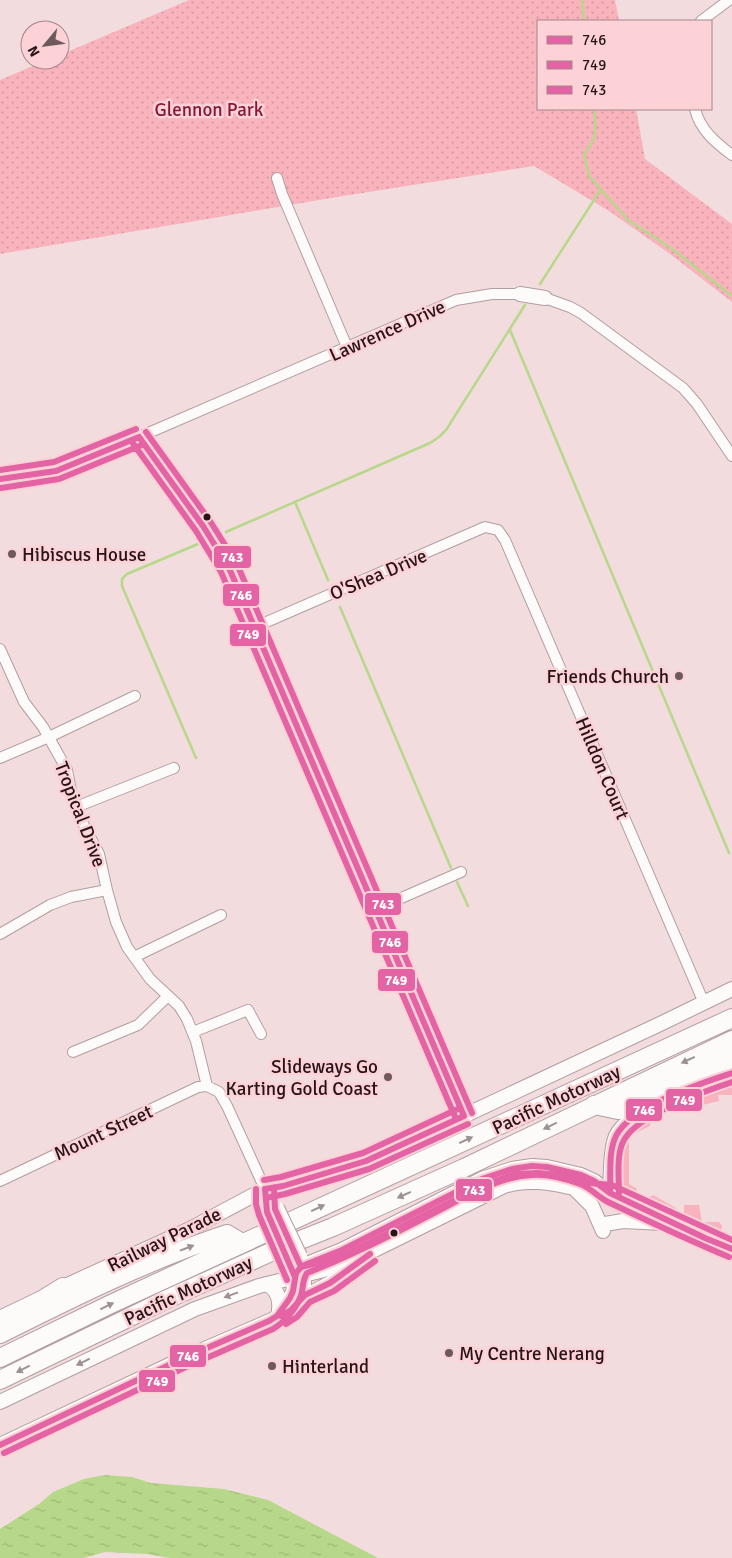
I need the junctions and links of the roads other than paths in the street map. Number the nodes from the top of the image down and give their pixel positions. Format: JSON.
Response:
{"nodes":[{"id":1,"x":729,"y":0,"type":"edge"},
{"id":2,"x":702,"y":20,"type":"edge"},
{"id":3,"x":695,"y":110,"type":"edge"},
{"id":4,"x":732,"y":155,"type":"edge"},
{"id":5,"x":277,"y":178,"type":"dead end"},
{"id":6,"x":520,"y":294,"type":"joint"},
{"id":7,"x":546,"y":298,"type":"joint"},
{"id":8,"x":346,"y":347,"type":"junction"},
{"id":9,"x":139,"y":437,"type":"junction"},
{"id":10,"x":732,"y":456,"type":"edge"},
{"id":11,"x":0,"y":478,"type":"edge"},
{"id":12,"x":501,"y":533,"type":"joint"},
{"id":13,"x":255,"y":627,"type":"junction"},
{"id":14,"x":0,"y":649,"type":"edge"},
{"id":15,"x":135,"y":696,"type":"dead end"},
{"id":16,"x":49,"y":737,"type":"junction"},
{"id":17,"x":0,"y":758,"type":"edge"},
{"id":18,"x":174,"y":768,"type":"dead end"},
{"id":19,"x":76,"y":807,"type":"junction"},
{"id":20,"x":461,"y":872,"type":"dead end"},
{"id":21,"x":107,"y":890,"type":"junction"},
{"id":22,"x":376,"y":910,"type":"junction"},
{"id":23,"x":221,"y":915,"type":"dead end"},
{"id":24,"x":0,"y":934,"type":"edge"},
{"id":25,"x":134,"y":957,"type":"junction"},
{"id":26,"x":732,"y":988,"type":"edge"},
{"id":27,"x":168,"y":996,"type":"junction"},
{"id":28,"x":704,"y":1003,"type":"junction"},
{"id":29,"x":732,"y":1018,"type":"edge"},
{"id":30,"x":193,"y":1032,"type":"junction"},
{"id":31,"x":261,"y":1034,"type":"dead end"},
{"id":32,"x":732,"y":1040,"type":"edge"},
{"id":33,"x":73,"y":1052,"type":"dead end"},
{"id":34,"x":732,"y":1057,"type":"edge"},
{"id":35,"x":732,"y":1071,"type":"edge"},
{"id":36,"x":712,"y":1080,"type":"joint"},
{"id":37,"x":207,"y":1086,"type":"junction"},
{"id":38,"x":594,"y":1105,"type":"junction"},
{"id":39,"x":464,"y":1116,"type":"junction"},
{"id":40,"x":0,"y":1181,"type":"edge"},
{"id":41,"x":573,"y":1188,"type":"junction"},
{"id":42,"x":265,"y":1189,"type":"junction"},
{"id":43,"x":610,"y":1193,"type":"junction"},
{"id":44,"x":675,"y":1224,"type":"junction"},
{"id":45,"x":242,"y":1243,"type":"junction"},
{"id":46,"x":377,"y":1249,"type":"junction"},
{"id":47,"x":732,"y":1249,"type":"edge"},
{"id":48,"x":300,"y":1269,"type":"junction"},
{"id":49,"x":266,"y":1284,"type":"junction"},
{"id":50,"x":63,"y":1287,"type":"joint"},
{"id":51,"x":300,"y":1299,"type":"junction"},
{"id":52,"x":277,"y":1316,"type":"junction"},
{"id":53,"x":0,"y":1320,"type":"edge"},
{"id":54,"x":0,"y":1334,"type":"edge"},
{"id":55,"x":0,"y":1358,"type":"edge"},
{"id":56,"x":0,"y":1380,"type":"edge"},
{"id":57,"x":0,"y":1402,"type":"edge"},
{"id":58,"x":0,"y":1446,"type":"edge"}],
"edges":[{"from":1,"to":2,"type":"street"},
{"from":3,"to":4,"type":"street"},
{"from":5,"to":8,"type":"street"},
{"from":6,"to":7,"type":"main road","name":"Lawrence Drive"},
{"from":6,"to":8,"type":"street","name":"Lawrence Drive"},
{"from":7,"to":10,"type":"street","name":"Lawrence Drive"},
{"from":8,"to":9,"type":"street","name":"Lawrence Drive"},
{"from":9,"to":11,"type":"main road","name":"Lawrence Drive"},
{"from":9,"to":13,"type":"street"},
{"from":12,"to":13,"type":"street","name":"O'Shea Drive"},
{"from":12,"to":28,"type":"street","name":"Hilldon Court"},
{"from":13,"to":22,"type":"street"},
{"from":14,"to":16,"type":"street","name":"Tropical Drive"},
{"from":15,"to":16,"type":"street"},
{"from":16,"to":17,"type":"street"},
{"from":16,"to":19,"type":"street","name":"Tropical Drive"},
{"from":18,"to":19,"type":"street"},
{"from":19,"to":21,"type":"street","name":"Tropical Drive"},
{"from":20,"to":22,"type":"street"},
{"from":21,"to":24,"type":"street"},
{"from":21,"to":25,"type":"street","name":"Tropical Drive"},
{"from":22,"to":39,"type":"street"},
{"from":23,"to":25,"type":"street"},
{"from":25,"to":27,"type":"street","name":"Tropical Drive"},
{"from":26,"to":28,"type":"main road","name":"Railway Parade"},
{"from":27,"to":30,"type":"street","name":"Tropical Drive"},
{"from":27,"to":33,"type":"street"},
{"from":28,"to":39,"type":"main road","name":"Railway Parade"},
{"from":45,"to":29,"type":"highway","name":"Pacific Motorway","one_way":true},
{"from":30,"to":31,"type":"street"},
{"from":30,"to":37,"type":"street","name":"Tropical Drive"},
{"from":32,"to":38,"type":"highway","name":"Pacific Motorway","one_way":true},
{"from":34,"to":38,"type":"highway"},
{"from":35,"to":36,"type":"highway"},
{"from":36,"to":43,"type":"main road"},
{"from":37,"to":40,"type":"street","name":"Mount Street"},
{"from":37,"to":42,"type":"street"},
{"from":38,"to":56,"type":"highway","name":"Pacific Motorway","one_way":true},
{"from":39,"to":42,"type":"main road","name":"Railway Parade"},
{"from":41,"to":43,"type":"main road"},
{"from":41,"to":44,"type":"main road"},
{"from":41,"to":46,"type":"main road"},
{"from":42,"to":48,"type":"main road","bridge":true},
{"from":42,"to":50,"type":"main road","name":"Railway Parade"},
{"from":43,"to":44,"type":"main road"},
{"from":43,"to":48,"type":"main road"},
{"from":44,"to":47,"type":"main road"},
{"from":54,"to":45,"type":"highway","one_way":true},
{"from":55,"to":45,"type":"highway","name":"Pacific Motorway","one_way":true},
{"from":46,"to":48,"type":"main road"},
{"from":46,"to":51,"type":"main road"},
{"from":48,"to":49,"type":"main road"},
{"from":48,"to":51,"type":"main road"},
{"from":48,"to":52,"type":"main road"},
{"from":49,"to":52,"type":"main road"},
{"from":49,"to":57,"type":"main road","one_way":true},
{"from":50,"to":53,"type":"highway"},
{"from":51,"to":52,"type":"main road"},
{"from":52,"to":58,"type":"main road"}]}
